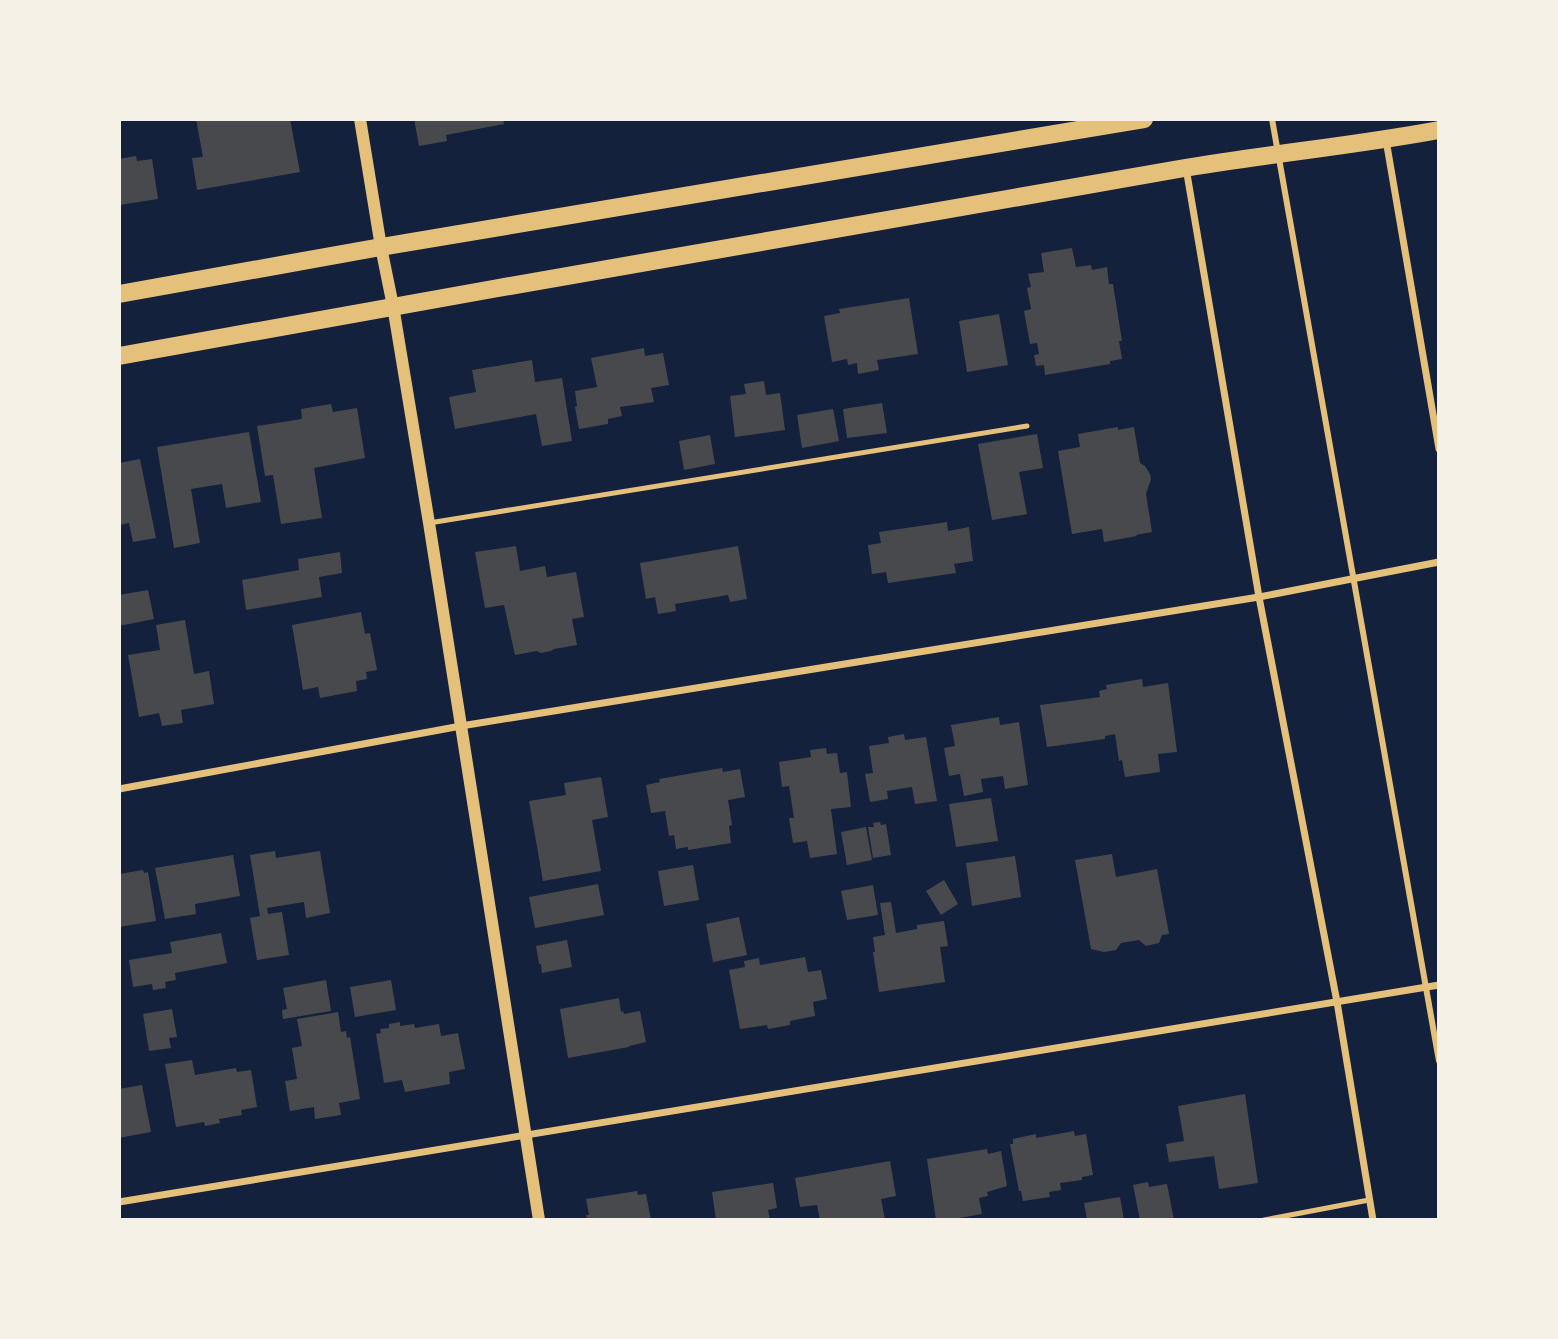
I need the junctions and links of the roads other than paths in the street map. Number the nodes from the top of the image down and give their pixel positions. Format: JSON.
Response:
{"nodes":[{"id":1,"x":360,"y":119,"type":"edge"},
{"id":2,"x":1144,"y":119,"type":"edge"},
{"id":3,"x":1272,"y":119,"type":"edge"},
{"id":4,"x":1439,"y":130,"type":"edge"},
{"id":5,"x":1386,"y":140,"type":"junction"},
{"id":6,"x":1278,"y":155,"type":"junction"},
{"id":7,"x":1185,"y":168,"type":"junction"},
{"id":8,"x":381,"y":247,"type":"junction"},
{"id":9,"x":119,"y":294,"type":"edge"},
{"id":10,"x":393,"y":306,"type":"junction"},
{"id":11,"x":119,"y":356,"type":"edge"},
{"id":12,"x":1027,"y":426,"type":"dead end"},
{"id":13,"x":1439,"y":449,"type":"edge"},
{"id":14,"x":429,"y":523,"type":"junction"},
{"id":15,"x":1439,"y":562,"type":"edge"},
{"id":16,"x":1353,"y":579,"type":"junction"},
{"id":17,"x":1259,"y":597,"type":"junction"},
{"id":18,"x":461,"y":726,"type":"junction"},
{"id":19,"x":119,"y":789,"type":"edge"},
{"id":20,"x":1439,"y":985,"type":"edge"},
{"id":21,"x":1426,"y":988,"type":"junction"},
{"id":22,"x":1337,"y":1002,"type":"junction"},
{"id":23,"x":1439,"y":1061,"type":"edge"},
{"id":24,"x":526,"y":1136,"type":"junction"},
{"id":25,"x":1369,"y":1200,"type":"junction"},
{"id":26,"x":119,"y":1202,"type":"edge"},
{"id":27,"x":539,"y":1220,"type":"edge"},
{"id":28,"x":1264,"y":1220,"type":"edge"},
{"id":29,"x":1373,"y":1220,"type":"edge"}],
"edges":[{"from":1,"to":8,"type":"street"},
{"from":2,"to":8,"type":"main road"},
{"from":3,"to":6,"type":"street"},
{"from":4,"to":5,"type":"main road"},
{"from":5,"to":6,"type":"main road"},
{"from":5,"to":13,"type":"street"},
{"from":6,"to":7,"type":"main road"},
{"from":6,"to":16,"type":"street"},
{"from":7,"to":10,"type":"main road"},
{"from":7,"to":17,"type":"street"},
{"from":8,"to":9,"type":"main road"},
{"from":8,"to":10,"type":"street"},
{"from":10,"to":11,"type":"main road"},
{"from":10,"to":14,"type":"street"},
{"from":12,"to":14,"type":"lane"},
{"from":14,"to":18,"type":"street"},
{"from":15,"to":16,"type":"street"},
{"from":16,"to":17,"type":"street"},
{"from":16,"to":21,"type":"street"},
{"from":17,"to":18,"type":"street"},
{"from":17,"to":22,"type":"street"},
{"from":18,"to":19,"type":"street"},
{"from":18,"to":24,"type":"street"},
{"from":20,"to":21,"type":"street"},
{"from":21,"to":22,"type":"street"},
{"from":21,"to":23,"type":"street"},
{"from":22,"to":24,"type":"street"},
{"from":22,"to":25,"type":"street"},
{"from":24,"to":26,"type":"street"},
{"from":24,"to":27,"type":"street"},
{"from":25,"to":28,"type":"lane"},
{"from":25,"to":29,"type":"street"}]}
